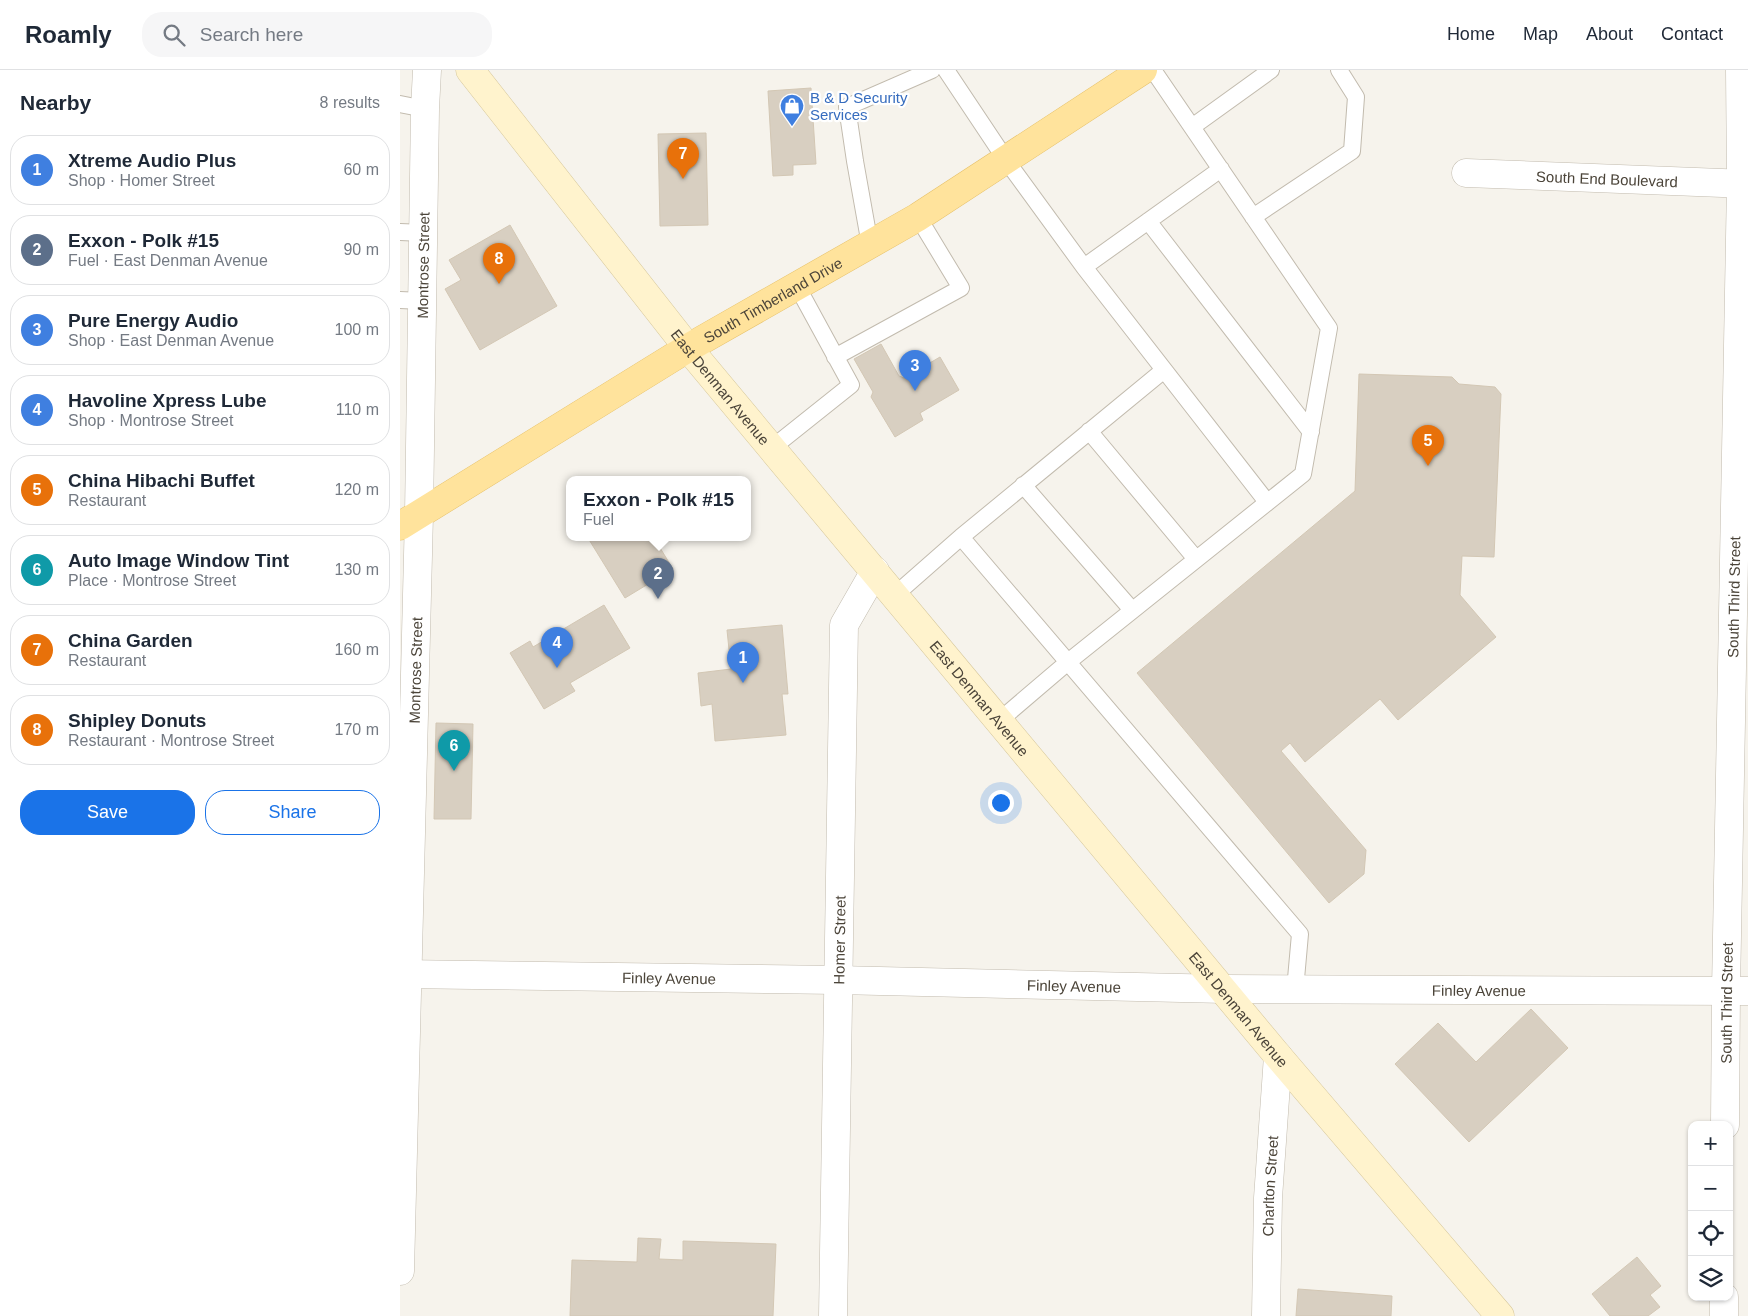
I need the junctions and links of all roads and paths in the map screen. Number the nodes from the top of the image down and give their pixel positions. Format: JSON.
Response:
{"nodes":[{"id":1,"x":427,"y":70,"type":"edge"},
{"id":2,"x":470,"y":70,"type":"edge"},
{"id":3,"x":932,"y":70,"type":"edge"},
{"id":4,"x":946,"y":70,"type":"edge"},
{"id":5,"x":1143,"y":70,"type":"edge"},
{"id":6,"x":1153,"y":70,"type":"edge"},
{"id":7,"x":1271,"y":70,"type":"edge"},
{"id":8,"x":1340,"y":70,"type":"edge"},
{"id":9,"x":1740,"y":70,"type":"edge"},
{"id":10,"x":412,"y":106,"type":"edge"},
{"id":11,"x":1192,"y":127,"type":"junction"},
{"id":12,"x":1006,"y":160,"type":"junction"},
{"id":13,"x":1221,"y":169,"type":"junction"},
{"id":14,"x":1466,"y":173,"type":"dead end"},
{"id":15,"x":1745,"y":184,"type":"edge"},
{"id":16,"x":918,"y":217,"type":"junction"},
{"id":17,"x":1254,"y":217,"type":"junction"},
{"id":18,"x":1148,"y":221,"type":"junction"},
{"id":19,"x":412,"y":232,"type":"edge"},
{"id":20,"x":870,"y":244,"type":"junction"},
{"id":21,"x":1084,"y":267,"type":"junction"},
{"id":22,"x":797,"y":286,"type":"junction"},
{"id":23,"x":411,"y":300,"type":"edge"},
{"id":24,"x":688,"y":348,"type":"junction"},
{"id":25,"x":835,"y":356,"type":"junction"},
{"id":26,"x":1164,"y":370,"type":"junction"},
{"id":27,"x":1089,"y":431,"type":"junction"},
{"id":28,"x":1310,"y":432,"type":"junction"},
{"id":29,"x":772,"y":448,"type":"junction"},
{"id":30,"x":1023,"y":485,"type":"junction"},
{"id":31,"x":1268,"y":502,"type":"junction"},
{"id":32,"x":410,"y":520,"type":"edge"},
{"id":33,"x":961,"y":537,"type":"junction"},
{"id":34,"x":1196,"y":559,"type":"junction"},
{"id":35,"x":875,"y":571,"type":"junction"},
{"id":36,"x":895,"y":595,"type":"junction"},
{"id":37,"x":1132,"y":610,"type":"junction"},
{"id":38,"x":1068,"y":662,"type":"junction"},
{"id":39,"x":1000,"y":720,"type":"junction"},
{"id":40,"x":403,"y":974,"type":"edge"},
{"id":41,"x":837,"y":980,"type":"junction"},
{"id":42,"x":1224,"y":989,"type":"junction"},
{"id":43,"x":1295,"y":990,"type":"junction"},
{"id":44,"x":1737,"y":991,"type":"edge"},
{"id":45,"x":1278,"y":1056,"type":"junction"},
{"id":46,"x":1725,"y":1121,"type":"edge"},
{"id":47,"x":400,"y":1271,"type":"edge"},
{"id":48,"x":1724,"y":1301,"type":"edge"},
{"id":49,"x":833,"y":1316,"type":"edge"},
{"id":50,"x":1266,"y":1316,"type":"edge"},
{"id":51,"x":1500,"y":1316,"type":"edge"},
{"id":52,"x":1724,"y":1316,"type":"edge"}],
"edges":[{"from":1,"to":10,"type":"street","name":"Montrose Street"},
{"from":2,"to":24,"type":"main road","name":"East Denman Avenue"},
{"from":3,"to":20,"type":"lane"},
{"from":4,"to":12,"type":"lane"},
{"from":5,"to":12,"type":"main road","name":"South Timberland Drive"},
{"from":6,"to":11,"type":"lane"},
{"from":7,"to":11,"type":"lane"},
{"from":8,"to":17,"type":"lane"},
{"from":9,"to":15,"type":"street","name":"South Third Street"},
{"from":10,"to":19,"type":"street","name":"Montrose Street"},
{"from":11,"to":13,"type":"lane"},
{"from":12,"to":16,"type":"main road","name":"South Timberland Drive"},
{"from":12,"to":21,"type":"lane"},
{"from":13,"to":17,"type":"lane"},
{"from":13,"to":18,"type":"lane"},
{"from":14,"to":15,"type":"street","name":"South End Boulevard"},
{"from":15,"to":44,"type":"street","name":"South Third Street"},
{"from":16,"to":20,"type":"main road","name":"South Timberland Drive"},
{"from":16,"to":25,"type":"lane"},
{"from":17,"to":28,"type":"lane"},
{"from":18,"to":21,"type":"lane"},
{"from":18,"to":28,"type":"lane"},
{"from":19,"to":23,"type":"street","name":"Montrose Street"},
{"from":20,"to":22,"type":"main road","name":"South Timberland Drive"},
{"from":21,"to":26,"type":"lane"},
{"from":22,"to":24,"type":"main road","name":"South Timberland Drive"},
{"from":22,"to":25,"type":"lane"},
{"from":23,"to":32,"type":"street","name":"Montrose Street"},
{"from":24,"to":29,"type":"main road","name":"East Denman Avenue"},
{"from":24,"to":32,"type":"main road","name":"South Timberland Drive"},
{"from":25,"to":29,"type":"lane"},
{"from":26,"to":27,"type":"lane"},
{"from":26,"to":31,"type":"lane"},
{"from":27,"to":30,"type":"lane"},
{"from":27,"to":34,"type":"lane"},
{"from":28,"to":31,"type":"lane"},
{"from":29,"to":35,"type":"main road","name":"East Denman Avenue"},
{"from":30,"to":33,"type":"lane"},
{"from":30,"to":37,"type":"lane"},
{"from":31,"to":34,"type":"lane"},
{"from":32,"to":40,"type":"street","name":"Montrose Street"},
{"from":33,"to":36,"type":"lane"},
{"from":33,"to":38,"type":"lane"},
{"from":34,"to":37,"type":"lane"},
{"from":35,"to":36,"type":"main road","name":"East Denman Avenue"},
{"from":35,"to":41,"type":"street","name":"Homer Street"},
{"from":36,"to":39,"type":"main road","name":"East Denman Avenue"},
{"from":37,"to":38,"type":"lane"},
{"from":38,"to":39,"type":"lane"},
{"from":38,"to":43,"type":"lane"},
{"from":39,"to":42,"type":"main road","name":"East Denman Avenue"},
{"from":40,"to":41,"type":"street","name":"Finley Avenue"},
{"from":40,"to":47,"type":"street","name":"Montrose Street"},
{"from":41,"to":42,"type":"street","name":"Finley Avenue"},
{"from":41,"to":49,"type":"street","name":"Homer Street"},
{"from":42,"to":43,"type":"street","name":"Finley Avenue"},
{"from":42,"to":45,"type":"main road","name":"East Denman Avenue"},
{"from":43,"to":44,"type":"street","name":"Finley Avenue"},
{"from":44,"to":46,"type":"street","name":"South Third Street"},
{"from":45,"to":50,"type":"street","name":"Charlton Street"},
{"from":45,"to":51,"type":"main road","name":"East Denman Avenue"},
{"from":48,"to":52,"type":"street"}]}
